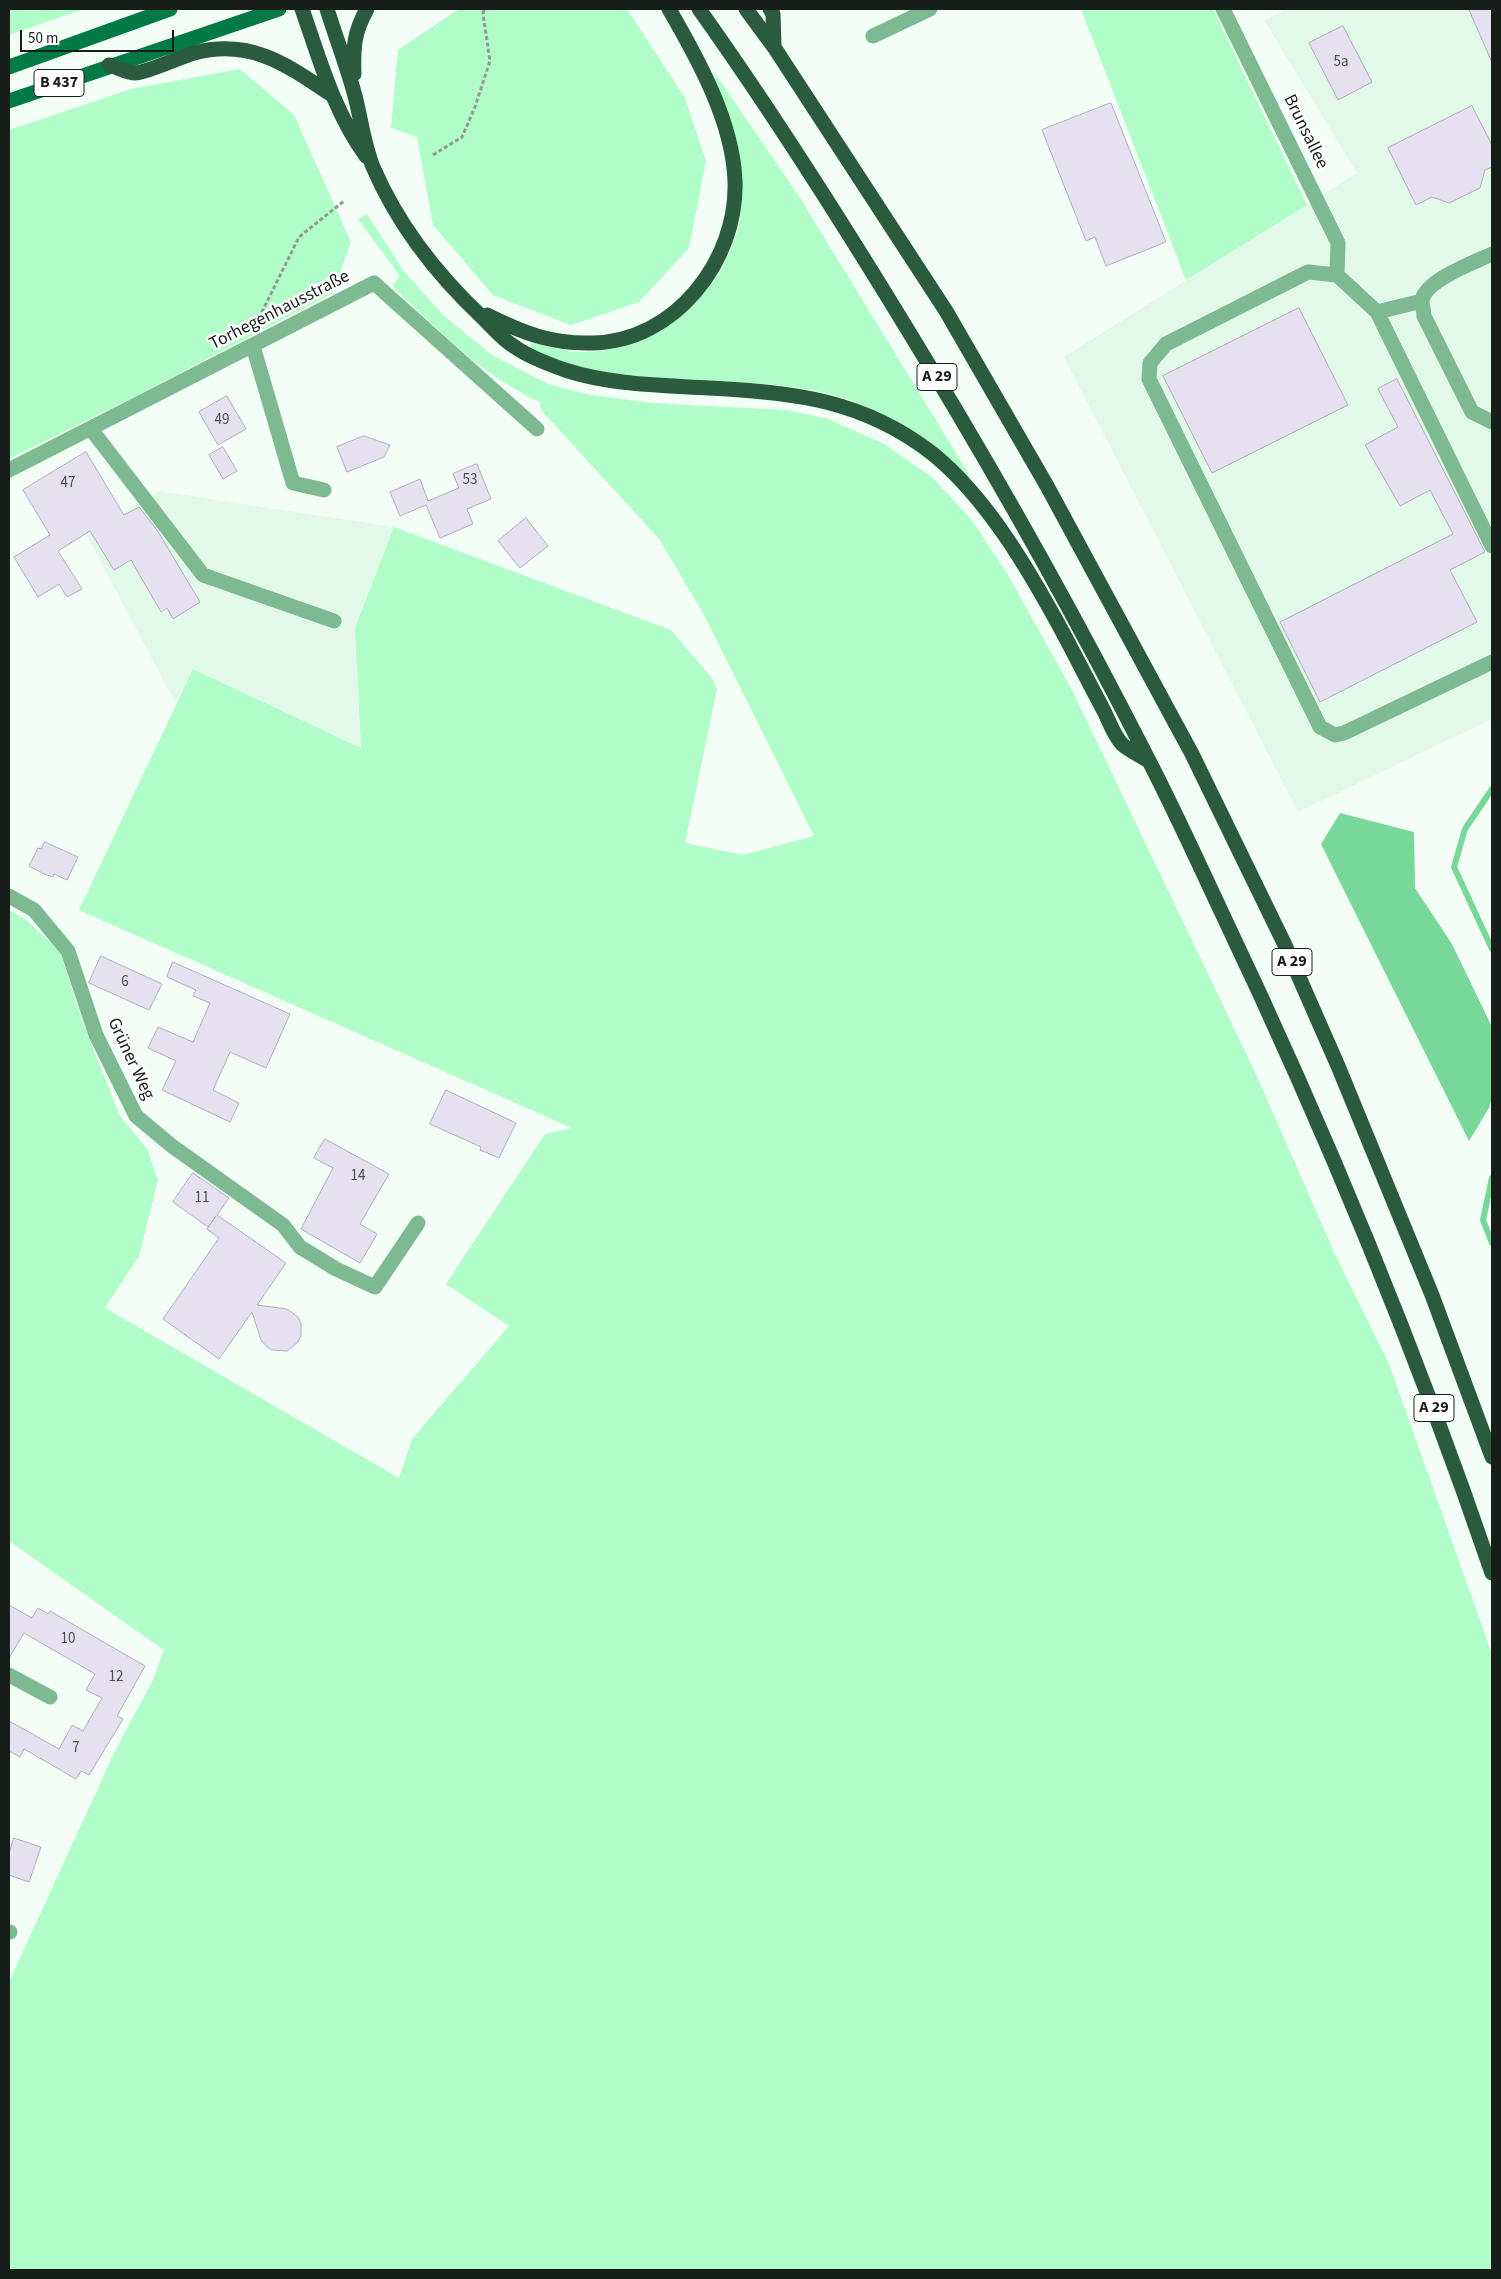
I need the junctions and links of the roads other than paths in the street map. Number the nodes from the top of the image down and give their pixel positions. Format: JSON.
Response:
{"nodes":[{"id":1,"x":170,"y":9,"type":"edge"},
{"id":2,"x":279,"y":9,"type":"edge"},
{"id":3,"x":302,"y":9,"type":"edge"},
{"id":4,"x":327,"y":9,"type":"edge"},
{"id":5,"x":367,"y":9,"type":"edge"},
{"id":6,"x":669,"y":9,"type":"edge"},
{"id":7,"x":699,"y":9,"type":"edge"},
{"id":8,"x":746,"y":9,"type":"edge"},
{"id":9,"x":770,"y":9,"type":"edge"},
{"id":10,"x":930,"y":9,"type":"edge"},
{"id":11,"x":1223,"y":9,"type":"edge"},
{"id":12,"x":873,"y":36,"type":"dead end"},
{"id":13,"x":774,"y":47,"type":"junction"},
{"id":14,"x":109,"y":65,"type":"junction"},
{"id":15,"x":9,"y":67,"type":"edge"},
{"id":16,"x":354,"y":93,"type":"junction"},
{"id":17,"x":332,"y":95,"type":"junction"},
{"id":18,"x":9,"y":101,"type":"edge"},
{"id":19,"x":372,"y":163,"type":"junction"},
{"id":20,"x":1492,"y":254,"type":"edge"},
{"id":21,"x":1337,"y":275,"type":"junction"},
{"id":22,"x":1422,"y":301,"type":"junction"},
{"id":23,"x":471,"y":306,"type":"junction"},
{"id":24,"x":1376,"y":312,"type":"junction"},
{"id":25,"x":253,"y":346,"type":"junction"},
{"id":26,"x":1492,"y":422,"type":"edge"},
{"id":27,"x":91,"y":429,"type":"junction"},
{"id":28,"x":537,"y":429,"type":"dead end"},
{"id":29,"x":9,"y":470,"type":"edge"},
{"id":30,"x":324,"y":490,"type":"dead end"},
{"id":31,"x":1492,"y":546,"type":"edge"},
{"id":32,"x":334,"y":621,"type":"dead end"},
{"id":33,"x":1492,"y":662,"type":"edge"},
{"id":34,"x":1150,"y":761,"type":"junction"},
{"id":35,"x":9,"y":896,"type":"edge"},
{"id":36,"x":418,"y":1223,"type":"dead end"},
{"id":37,"x":1492,"y":1458,"type":"edge"},
{"id":38,"x":1492,"y":1573,"type":"edge"},
{"id":39,"x":9,"y":1675,"type":"edge"},
{"id":40,"x":50,"y":1697,"type":"dead end"}],
"edges":[{"from":1,"to":15,"type":"main road","number":"B 437"},
{"from":2,"to":14,"type":"main road","number":"B 437"},
{"from":3,"to":17,"type":"highway"},
{"from":4,"to":16,"type":"highway"},
{"from":5,"to":16,"type":"highway"},
{"from":6,"to":23,"type":"highway"},
{"from":7,"to":34,"type":"highway","number":"A 29"},
{"from":8,"to":13,"type":"highway","number":"A 29"},
{"from":9,"to":13,"type":"highway"},
{"from":10,"to":12,"type":"street"},
{"from":11,"to":21,"type":"street","name":"Brunsallee"},
{"from":13,"to":37,"type":"highway","number":"A 29"},
{"from":14,"to":17,"type":"highway"},
{"from":14,"to":18,"type":"main road","number":"B 437"},
{"from":16,"to":19,"type":"highway"},
{"from":17,"to":19,"type":"highway"},
{"from":19,"to":23,"type":"highway"},
{"from":20,"to":22,"type":"street"},
{"from":21,"to":24,"type":"street"},
{"from":21,"to":33,"type":"street"},
{"from":22,"to":24,"type":"street"},
{"from":22,"to":26,"type":"street"},
{"from":23,"to":34,"type":"highway"},
{"from":24,"to":31,"type":"street"},
{"from":25,"to":27,"type":"street","name":"Torhegenhausstraße"},
{"from":25,"to":28,"type":"street","name":"Torhegenhausstraße"},
{"from":25,"to":30,"type":"street"},
{"from":27,"to":29,"type":"street","name":"Torhegenhausstraße"},
{"from":27,"to":32,"type":"street"},
{"from":34,"to":38,"type":"highway","number":"A 29"},
{"from":35,"to":36,"type":"street","name":"Grüner Weg"},
{"from":39,"to":40,"type":"street"}]}
